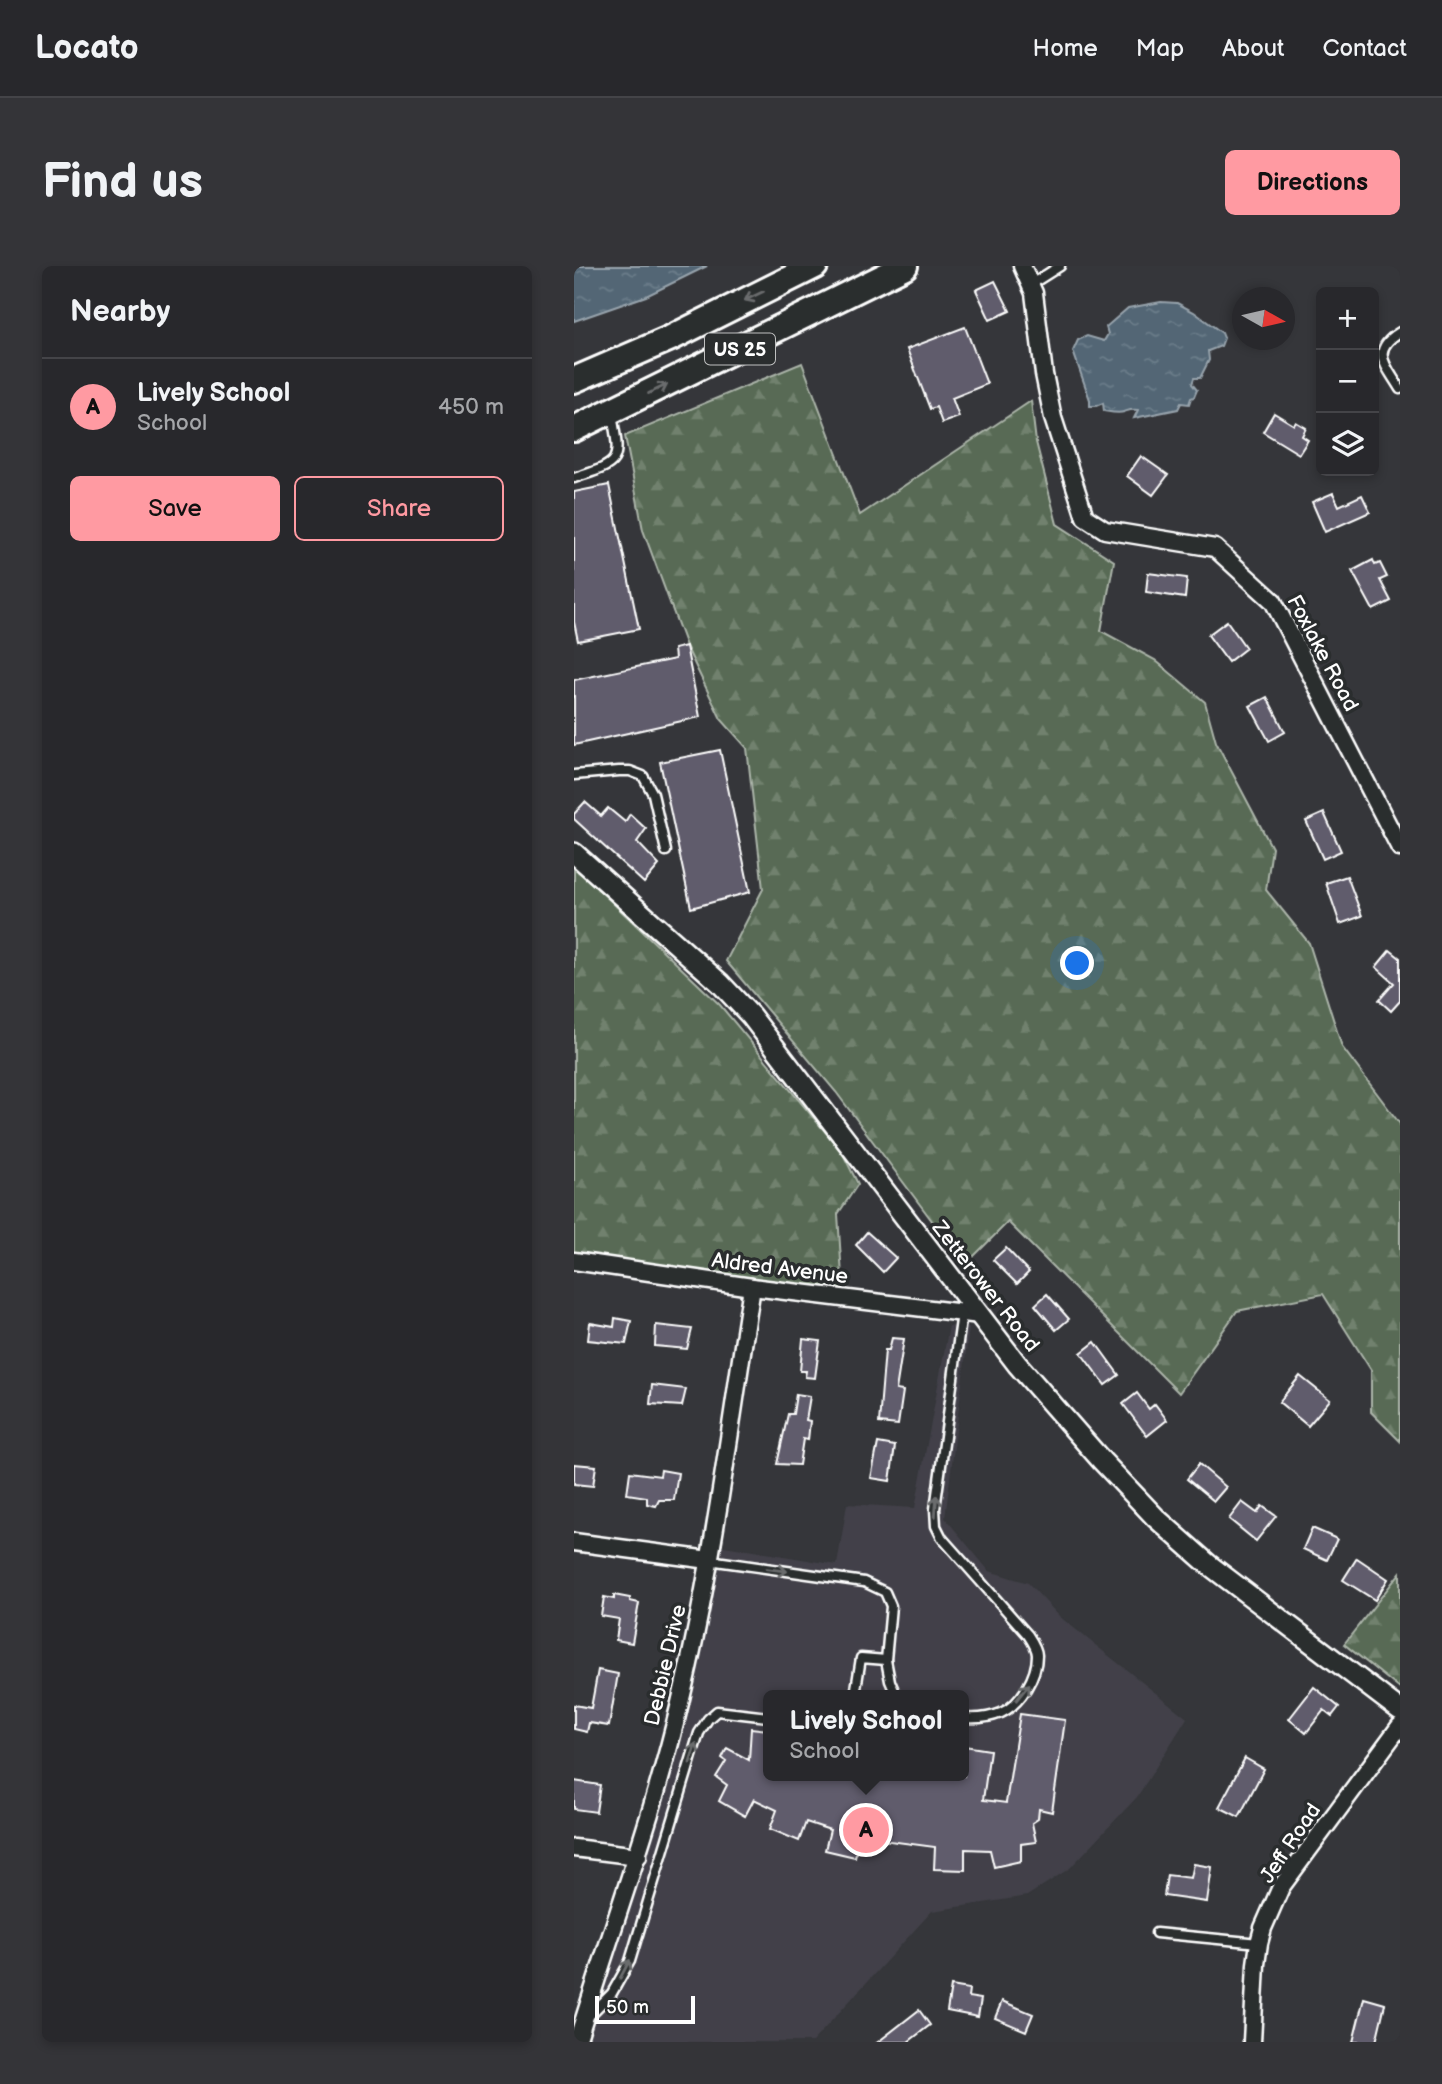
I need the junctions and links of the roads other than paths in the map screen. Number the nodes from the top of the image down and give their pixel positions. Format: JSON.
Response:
{"nodes":[{"id":1,"x":815,"y":266,"type":"edge"},
{"id":2,"x":905,"y":266,"type":"edge"},
{"id":3,"x":1022,"y":266,"type":"edge"},
{"id":4,"x":1060,"y":266,"type":"edge"},
{"id":5,"x":1030,"y":285,"type":"junction"},
{"id":6,"x":1400,"y":332,"type":"edge"},
{"id":7,"x":574,"y":380,"type":"edge"},
{"id":8,"x":1400,"y":389,"type":"edge"},
{"id":9,"x":612,"y":412,"type":"junction"},
{"id":10,"x":574,"y":429,"type":"edge"},
{"id":11,"x":574,"y":478,"type":"edge"},
{"id":12,"x":574,"y":775,"type":"edge"},
{"id":13,"x":1400,"y":848,"type":"edge"},
{"id":14,"x":666,"y":851,"type":"dead end"},
{"id":15,"x":574,"y":853,"type":"edge"},
{"id":16,"x":574,"y":1261,"type":"edge"},
{"id":17,"x":752,"y":1287,"type":"junction"},
{"id":18,"x":971,"y":1314,"type":"junction"},
{"id":19,"x":574,"y":1542,"type":"edge"},
{"id":20,"x":709,"y":1560,"type":"junction"},
{"id":21,"x":886,"y":1660,"type":"junction"},
{"id":22,"x":856,"y":1690,"type":"edge"},
{"id":23,"x":894,"y":1690,"type":"edge"},
{"id":24,"x":1400,"y":1710,"type":"edge"},
{"id":25,"x":763,"y":1716,"type":"edge"},
{"id":26,"x":969,"y":1718,"type":"edge"},
{"id":27,"x":1400,"y":1726,"type":"edge"},
{"id":28,"x":574,"y":1848,"type":"edge"},
{"id":29,"x":638,"y":1856,"type":"junction"},
{"id":30,"x":1157,"y":1933,"type":"dead end"},
{"id":31,"x":1259,"y":1943,"type":"junction"},
{"id":32,"x":583,"y":2022,"type":"junction"},
{"id":33,"x":577,"y":2042,"type":"edge"},
{"id":34,"x":1252,"y":2042,"type":"edge"}],
"edges":[{"from":1,"to":7,"type":"main road","number":"US 25","one_way":true},
{"from":9,"to":2,"type":"main road","number":"US 25","one_way":true},
{"from":3,"to":5,"type":"street","name":"Foxlake Road"},
{"from":4,"to":5,"type":"lane"},
{"from":5,"to":13,"type":"street","name":"Foxlake Road"},
{"from":6,"to":8,"type":"lane"},
{"from":9,"to":10,"type":"main road","number":"US 25"},
{"from":9,"to":11,"type":"lane"},
{"from":12,"to":14,"type":"lane"},
{"from":15,"to":18,"type":"street","name":"Zetterower Road"},
{"from":16,"to":17,"type":"street","name":"Aldred Avenue"},
{"from":17,"to":18,"type":"street","name":"Aldred Avenue"},
{"from":17,"to":20,"type":"street","name":"Debbie Drive"},
{"from":18,"to":24,"type":"street","name":"Zetterower Road"},
{"from":26,"to":18,"type":"lane","one_way":true},
{"from":19,"to":20,"type":"street"},
{"from":20,"to":21,"type":"lane","one_way":true},
{"from":20,"to":29,"type":"street","name":"Debbie Drive"},
{"from":21,"to":22,"type":"lane"},
{"from":21,"to":23,"type":"lane"},
{"from":32,"to":25,"type":"lane","one_way":true},
{"from":27,"to":31,"type":"street","name":"Jeff Road"},
{"from":28,"to":29,"type":"street"},
{"from":29,"to":32,"type":"street","name":"Debbie Drive"},
{"from":30,"to":31,"type":"lane"},
{"from":31,"to":34,"type":"street","name":"Jeff Road"},
{"from":32,"to":33,"type":"street","name":"Debbie Drive"}]}
